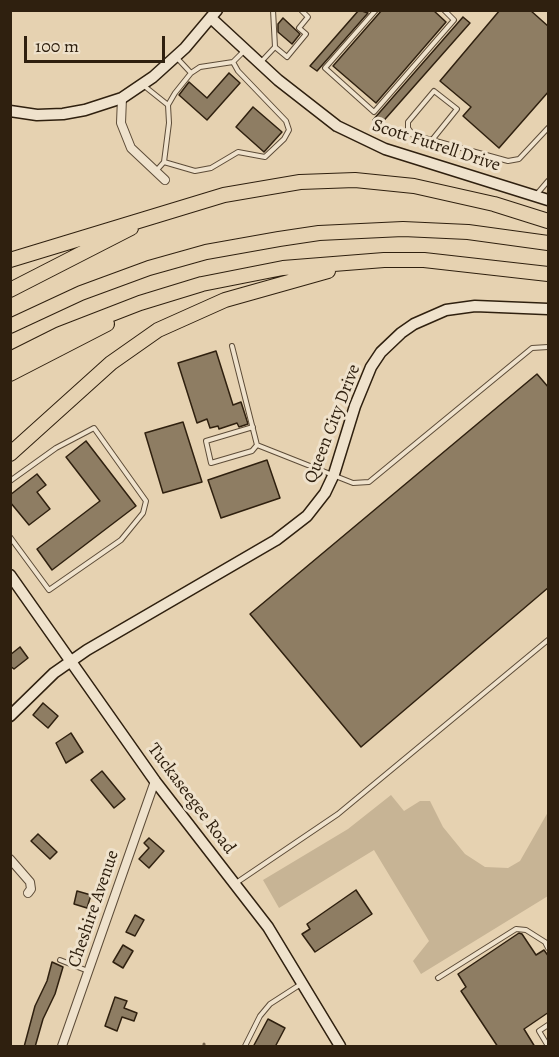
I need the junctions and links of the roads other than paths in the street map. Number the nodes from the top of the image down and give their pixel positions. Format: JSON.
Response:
{"nodes":[{"id":1,"x":273,"y":10,"type":"edge"},
{"id":2,"x":301,"y":10,"type":"edge"},
{"id":3,"x":314,"y":10,"type":"edge"},
{"id":4,"x":444,"y":10,"type":"edge"},
{"id":5,"x":374,"y":11,"type":"edge"},
{"id":6,"x":214,"y":14,"type":"edge"},
{"id":7,"x":308,"y":17,"type":"junction"},
{"id":8,"x":275,"y":47,"type":"junction"},
{"id":9,"x":245,"y":50,"type":"junction"},
{"id":10,"x":176,"y":57,"type":"junction"},
{"id":11,"x":233,"y":62,"type":"junction"},
{"id":12,"x":260,"y":64,"type":"junction"},
{"id":13,"x":191,"y":73,"type":"junction"},
{"id":14,"x":143,"y":85,"type":"junction"},
{"id":15,"x":122,"y":98,"type":"junction"},
{"id":16,"x":168,"y":105,"type":"junction"},
{"id":17,"x":10,"y":111,"type":"edge"},
{"id":18,"x":549,"y":128,"type":"edge"},
{"id":19,"x":432,"y":140,"type":"junction"},
{"id":20,"x":164,"y":162,"type":"junction"},
{"id":21,"x":156,"y":172,"type":"junction"},
{"id":22,"x":165,"y":180,"type":"dead end"},
{"id":23,"x":549,"y":181,"type":"edge"},
{"id":24,"x":536,"y":196,"type":"junction"},
{"id":25,"x":549,"y":200,"type":"edge"},
{"id":26,"x":157,"y":215,"type":"junction"},
{"id":27,"x":549,"y":221,"type":"edge"},
{"id":28,"x":549,"y":243,"type":"edge"},
{"id":29,"x":10,"y":260,"type":"edge"},
{"id":30,"x":384,"y":260,"type":"junction"},
{"id":31,"x":549,"y":274,"type":"edge"},
{"id":32,"x":10,"y":290,"type":"edge"},
{"id":33,"x":172,"y":292,"type":"junction"},
{"id":34,"x":549,"y":309,"type":"edge"},
{"id":35,"x":10,"y":326,"type":"edge"},
{"id":36,"x":231,"y":346,"type":"dead end"},
{"id":37,"x":549,"y":346,"type":"edge"},
{"id":38,"x":10,"y":359,"type":"edge"},
{"id":39,"x":10,"y":374,"type":"edge"},
{"id":40,"x":253,"y":427,"type":"junction"},
{"id":41,"x":257,"y":445,"type":"junction"},
{"id":42,"x":10,"y":454,"type":"edge"},
{"id":43,"x":333,"y":477,"type":"junction"},
{"id":44,"x":10,"y":481,"type":"edge"},
{"id":45,"x":10,"y":537,"type":"edge"},
{"id":46,"x":16,"y":545,"type":"junction"},
{"id":47,"x":10,"y":550,"type":"edge"},
{"id":48,"x":10,"y":575,"type":"edge"},
{"id":49,"x":549,"y":640,"type":"edge"},
{"id":50,"x":71,"y":660,"type":"junction"},
{"id":51,"x":10,"y":716,"type":"edge"},
{"id":52,"x":155,"y":781,"type":"junction"},
{"id":53,"x":10,"y":859,"type":"edge"},
{"id":54,"x":236,"y":884,"type":"junction"},
{"id":55,"x":28,"y":893,"type":"dead end"},
{"id":56,"x":549,"y":948,"type":"edge"},
{"id":57,"x":60,"y":960,"type":"dead end"},
{"id":58,"x":89,"y":971,"type":"junction"},
{"id":59,"x":438,"y":978,"type":"dead end"},
{"id":60,"x":302,"y":983,"type":"junction"},
{"id":61,"x":549,"y":1025,"type":"edge"},
{"id":62,"x":62,"y":1047,"type":"edge"},
{"id":63,"x":245,"y":1047,"type":"edge"},
{"id":64,"x":340,"y":1047,"type":"edge"},
{"id":65,"x":548,"y":1047,"type":"edge"}],
"edges":[{"from":1,"to":8,"type":"lane"},
{"from":2,"to":7,"type":"lane"},
{"from":3,"to":7,"type":"lane"},
{"from":4,"to":5,"type":"lane"},
{"from":6,"to":9,"type":"street","name":"Scott Futrell Drive"},
{"from":6,"to":10,"type":"street"},
{"from":7,"to":8,"type":"lane"},
{"from":8,"to":12,"type":"lane"},
{"from":9,"to":11,"type":"lane"},
{"from":9,"to":12,"type":"street","name":"Scott Futrell Drive"},
{"from":10,"to":13,"type":"lane"},
{"from":10,"to":14,"type":"street"},
{"from":11,"to":13,"type":"lane"},
{"from":11,"to":20,"type":"lane"},
{"from":12,"to":24,"type":"street","name":"Scott Futrell Drive"},
{"from":13,"to":16,"type":"lane"},
{"from":14,"to":15,"type":"street"},
{"from":14,"to":16,"type":"lane"},
{"from":15,"to":17,"type":"street"},
{"from":15,"to":21,"type":"street"},
{"from":16,"to":20,"type":"lane"},
{"from":18,"to":19,"type":"lane"},
{"from":19,"to":19,"type":"lane"},
{"from":20,"to":21,"type":"lane"},
{"from":21,"to":22,"type":"street"},
{"from":23,"to":24,"type":"lane"},
{"from":24,"to":25,"type":"street","name":"Scott Futrell Drive"},
{"from":26,"to":27,"type":"highway"},
{"from":26,"to":29,"type":"highway"},
{"from":26,"to":32,"type":"highway"},
{"from":28,"to":35,"type":"highway"},
{"from":30,"to":31,"type":"highway"},
{"from":30,"to":33,"type":"highway"},
{"from":30,"to":42,"type":"highway"},
{"from":33,"to":38,"type":"highway"},
{"from":33,"to":39,"type":"highway"},
{"from":34,"to":43,"type":"street","name":"Queen City Drive"},
{"from":36,"to":40,"type":"lane"},
{"from":37,"to":43,"type":"lane"},
{"from":40,"to":41,"type":"lane"},
{"from":40,"to":41,"type":"lane"},
{"from":41,"to":43,"type":"lane"},
{"from":43,"to":50,"type":"street","name":"Queen City Drive"},
{"from":44,"to":46,"type":"lane"},
{"from":45,"to":46,"type":"lane"},
{"from":46,"to":47,"type":"lane"},
{"from":48,"to":50,"type":"street","name":"Tuckaseegee Road"},
{"from":49,"to":54,"type":"lane"},
{"from":50,"to":51,"type":"street","name":"Queen City Drive"},
{"from":50,"to":52,"type":"street","name":"Tuckaseegee Road"},
{"from":52,"to":54,"type":"street","name":"Tuckaseegee Road"},
{"from":52,"to":58,"type":"street","name":"Cheshire Avenue"},
{"from":53,"to":55,"type":"street"},
{"from":54,"to":60,"type":"street","name":"Tuckaseegee Road"},
{"from":56,"to":59,"type":"lane"},
{"from":57,"to":58,"type":"lane"},
{"from":58,"to":62,"type":"street","name":"Cheshire Avenue"},
{"from":60,"to":63,"type":"lane"},
{"from":60,"to":64,"type":"street","name":"Tuckaseegee Road"},
{"from":61,"to":65,"type":"lane"}]}
